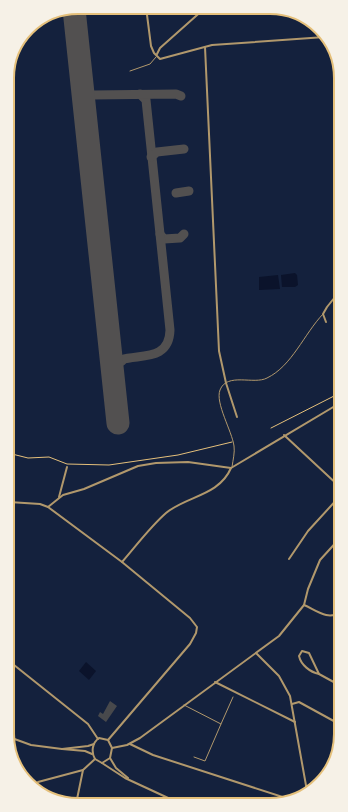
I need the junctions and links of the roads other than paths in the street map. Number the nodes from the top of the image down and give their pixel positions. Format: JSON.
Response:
{"nodes":[{"id":1,"x":147,"y":14,"type":"edge"},
{"id":2,"x":199,"y":14,"type":"edge"},
{"id":3,"x":319,"y":37,"type":"edge"},
{"id":4,"x":204,"y":46,"type":"junction"},
{"id":5,"x":157,"y":54,"type":"junction"},
{"id":6,"x":130,"y":71,"type":"dead end"},
{"id":7,"x":334,"y":298,"type":"edge"},
{"id":8,"x":323,"y":314,"type":"junction"},
{"id":9,"x":326,"y":322,"type":"dead end"},
{"id":10,"x":226,"y":383,"type":"junction"},
{"id":11,"x":334,"y":406,"type":"edge"},
{"id":12,"x":237,"y":417,"type":"dead end"},
{"id":13,"x":284,"y":435,"type":"junction"},
{"id":14,"x":67,"y":467,"type":"dead end"},
{"id":15,"x":231,"y":468,"type":"junction"},
{"id":16,"x":334,"y":481,"type":"edge"},
{"id":17,"x":59,"y":497,"type":"junction"},
{"id":18,"x":14,"y":502,"type":"edge"},
{"id":19,"x":334,"y":503,"type":"edge"},
{"id":20,"x":48,"y":507,"type":"junction"},
{"id":21,"x":334,"y":544,"type":"edge"},
{"id":22,"x":289,"y":559,"type":"dead end"},
{"id":23,"x":122,"y":562,"type":"junction"},
{"id":24,"x":304,"y":605,"type":"junction"},
{"id":25,"x":334,"y":616,"type":"edge"},
{"id":26,"x":256,"y":653,"type":"junction"},
{"id":27,"x":14,"y":664,"type":"edge"},
{"id":28,"x":319,"y":674,"type":"junction"},
{"id":29,"x":214,"y":682,"type":"junction"},
{"id":30,"x":334,"y":682,"type":"edge"},
{"id":31,"x":233,"y":697,"type":"dead end"},
{"id":32,"x":292,"y":704,"type":"junction"},
{"id":33,"x":184,"y":705,"type":"junction"},
{"id":34,"x":334,"y":721,"type":"edge"},
{"id":35,"x":295,"y":722,"type":"junction"},
{"id":36,"x":221,"y":724,"type":"junction"},
{"id":37,"x":15,"y":739,"type":"edge"},
{"id":38,"x":98,"y":739,"type":"junction"},
{"id":39,"x":108,"y":740,"type":"junction"},
{"id":40,"x":94,"y":744,"type":"junction"},
{"id":41,"x":130,"y":744,"type":"junction"},
{"id":42,"x":112,"y":748,"type":"junction"},
{"id":43,"x":62,"y":749,"type":"junction"},
{"id":44,"x":93,"y":754,"type":"junction"},
{"id":45,"x":194,"y":757,"type":"dead end"},
{"id":46,"x":110,"y":758,"type":"junction"},
{"id":47,"x":95,"y":759,"type":"junction"},
{"id":48,"x":102,"y":763,"type":"junction"},
{"id":49,"x":83,"y":770,"type":"junction"},
{"id":50,"x":129,"y":779,"type":"junction"},
{"id":51,"x":38,"y":782,"type":"dead end"},
{"id":52,"x":306,"y":787,"type":"edge"},
{"id":53,"x":282,"y":797,"type":"edge"},
{"id":54,"x":77,"y":798,"type":"edge"},
{"id":55,"x":169,"y":798,"type":"edge"}],
"edges":[{"from":1,"to":5,"type":"street"},
{"from":2,"to":5,"type":"street"},
{"from":3,"to":4,"type":"street"},
{"from":4,"to":5,"type":"street"},
{"from":4,"to":10,"type":"street"},
{"from":5,"to":6,"type":"lane"},
{"from":7,"to":8,"type":"street"},
{"from":8,"to":9,"type":"street"},
{"from":8,"to":10,"type":"lane"},
{"from":10,"to":12,"type":"street"},
{"from":10,"to":15,"type":"lane"},
{"from":11,"to":13,"type":"street"},
{"from":13,"to":15,"type":"street"},
{"from":13,"to":16,"type":"street"},
{"from":14,"to":17,"type":"street"},
{"from":15,"to":17,"type":"street"},
{"from":15,"to":23,"type":"street"},
{"from":17,"to":20,"type":"street"},
{"from":18,"to":20,"type":"street"},
{"from":19,"to":22,"type":"street"},
{"from":20,"to":23,"type":"street"},
{"from":21,"to":24,"type":"street"},
{"from":23,"to":39,"type":"street"},
{"from":24,"to":25,"type":"street"},
{"from":24,"to":26,"type":"street"},
{"from":26,"to":29,"type":"street"},
{"from":26,"to":32,"type":"street"},
{"from":27,"to":38,"type":"street"},
{"from":28,"to":28,"type":"street"},
{"from":28,"to":30,"type":"street"},
{"from":29,"to":33,"type":"street"},
{"from":29,"to":35,"type":"street"},
{"from":31,"to":36,"type":"lane"},
{"from":32,"to":34,"type":"street"},
{"from":32,"to":35,"type":"street"},
{"from":33,"to":36,"type":"lane"},
{"from":33,"to":41,"type":"street"},
{"from":35,"to":52,"type":"street"},
{"from":36,"to":45,"type":"lane"},
{"from":37,"to":43,"type":"street"},
{"from":38,"to":39,"type":"street"},
{"from":38,"to":40,"type":"street"},
{"from":39,"to":42,"type":"street"},
{"from":40,"to":43,"type":"street"},
{"from":40,"to":44,"type":"street"},
{"from":41,"to":42,"type":"street"},
{"from":41,"to":53,"type":"street"},
{"from":42,"to":46,"type":"street"},
{"from":43,"to":44,"type":"street"},
{"from":44,"to":47,"type":"street"},
{"from":46,"to":48,"type":"street"},
{"from":46,"to":50,"type":"street"},
{"from":47,"to":48,"type":"street"},
{"from":47,"to":49,"type":"street"},
{"from":48,"to":50,"type":"street"},
{"from":49,"to":51,"type":"street"},
{"from":49,"to":54,"type":"street"},
{"from":50,"to":55,"type":"street"}]}
